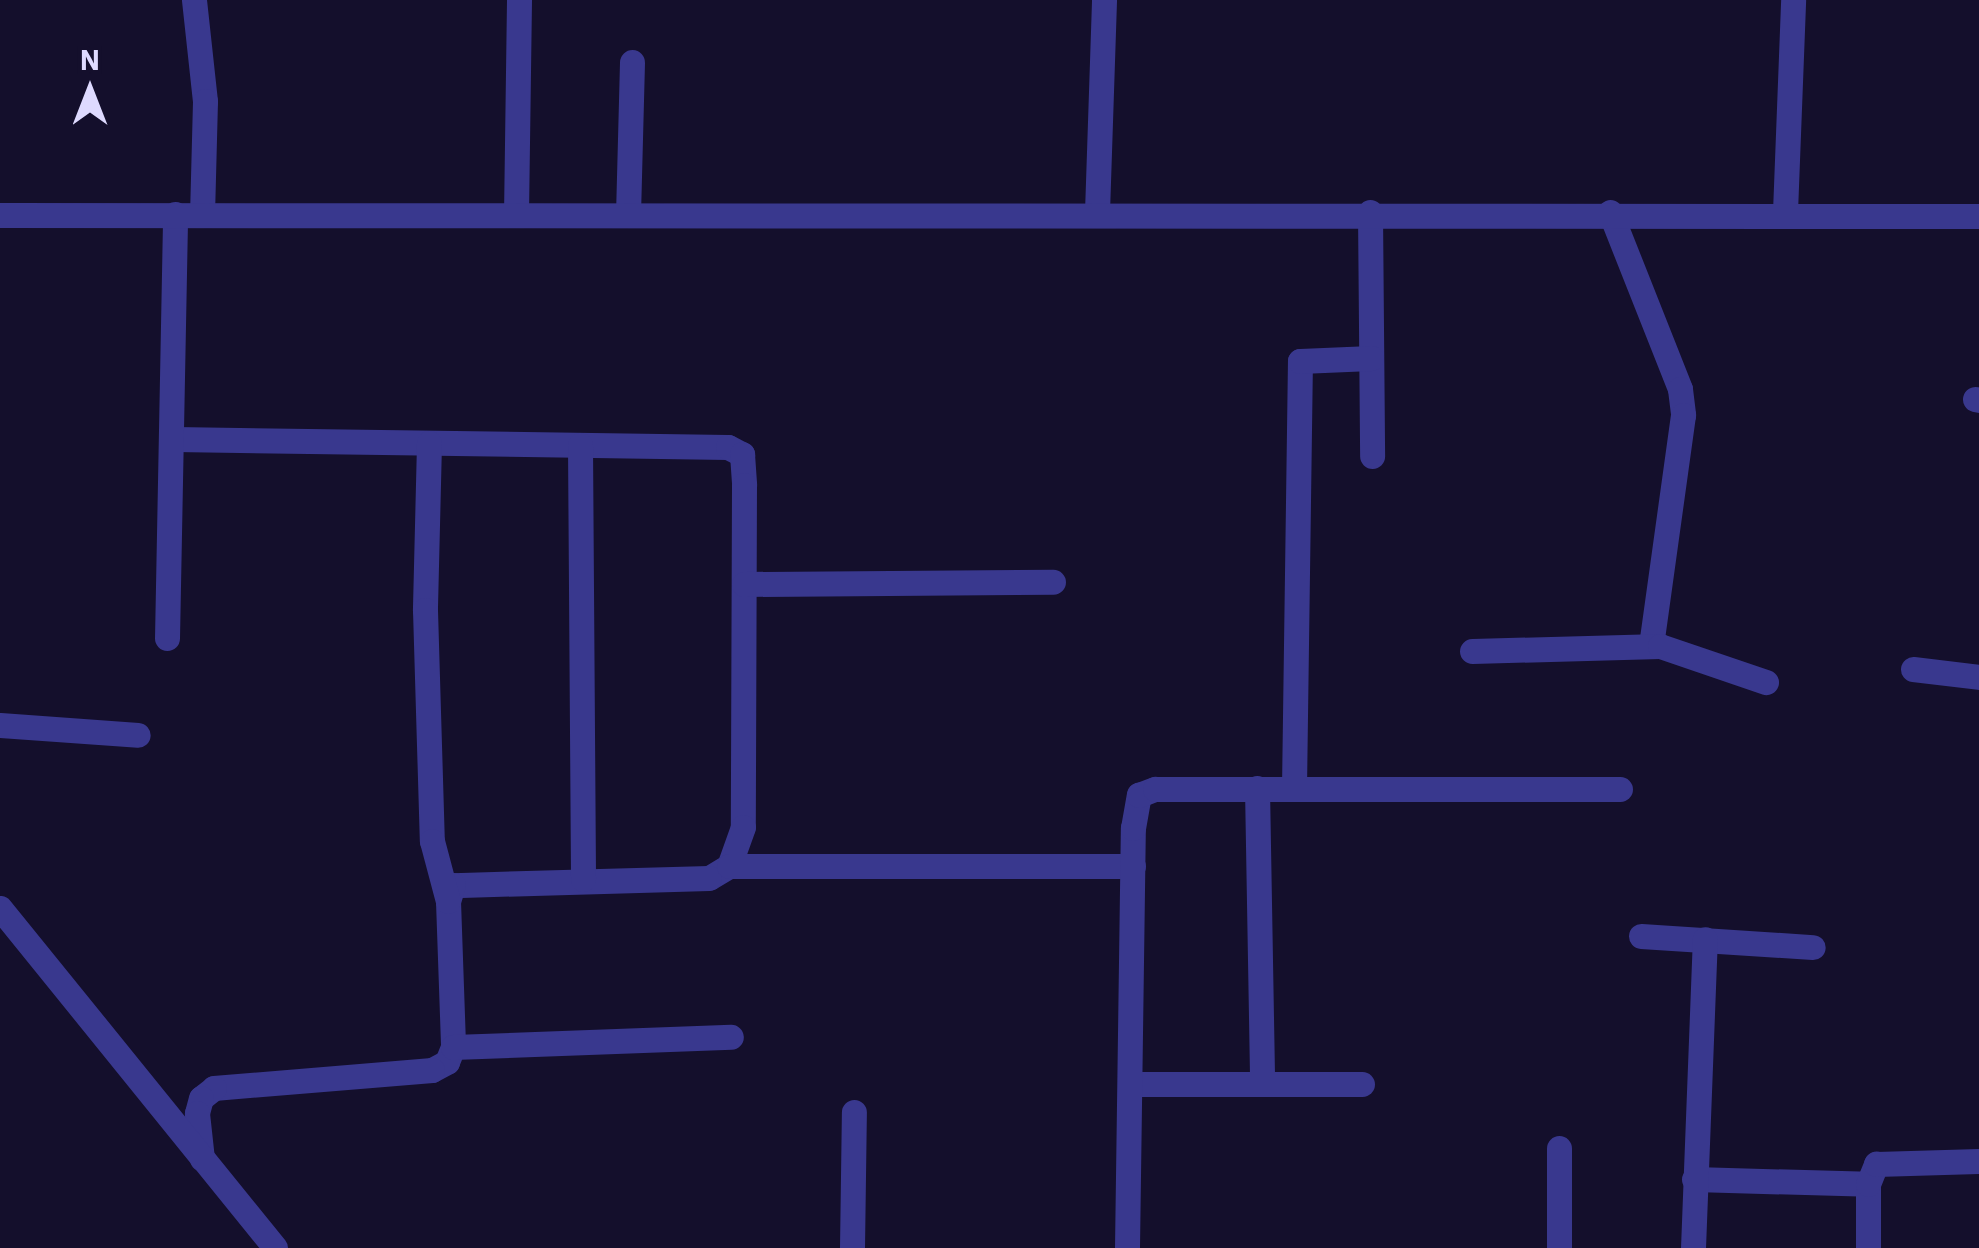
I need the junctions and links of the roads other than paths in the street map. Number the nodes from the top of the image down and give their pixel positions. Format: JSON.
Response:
{"nodes":[{"id":1,"x":194,"y":0,"type":"edge"},
{"id":2,"x":519,"y":0,"type":"edge"},
{"id":3,"x":1104,"y":0,"type":"edge"},
{"id":4,"x":1793,"y":0,"type":"edge"},
{"id":5,"x":632,"y":62,"type":"dead end"},
{"id":6,"x":1098,"y":212,"type":"junction"},
{"id":7,"x":1370,"y":212,"type":"junction"},
{"id":8,"x":1610,"y":212,"type":"junction"},
{"id":9,"x":1785,"y":212,"type":"junction"},
{"id":10,"x":175,"y":214,"type":"junction"},
{"id":11,"x":202,"y":214,"type":"junction"},
{"id":12,"x":628,"y":214,"type":"junction"},
{"id":13,"x":0,"y":215,"type":"edge"},
{"id":14,"x":516,"y":215,"type":"junction"},
{"id":15,"x":1979,"y":216,"type":"edge"},
{"id":16,"x":1371,"y":358,"type":"junction"},
{"id":17,"x":174,"y":438,"type":"junction"},
{"id":18,"x":429,"y":443,"type":"junction"},
{"id":19,"x":580,"y":445,"type":"junction"},
{"id":20,"x":1372,"y":456,"type":"dead end"},
{"id":21,"x":1053,"y":582,"type":"dead end"},
{"id":22,"x":744,"y":584,"type":"junction"},
{"id":23,"x":168,"y":638,"type":"dead end"},
{"id":24,"x":1650,"y":646,"type":"junction"},
{"id":25,"x":1472,"y":651,"type":"dead end"},
{"id":26,"x":1913,"y":669,"type":"dead end"},
{"id":27,"x":1979,"y":677,"type":"edge"},
{"id":28,"x":1766,"y":682,"type":"dead end"},
{"id":29,"x":0,"y":725,"type":"edge"},
{"id":30,"x":138,"y":735,"type":"dead end"},
{"id":31,"x":1257,"y":788,"type":"junction"},
{"id":32,"x":1294,"y":788,"type":"junction"},
{"id":33,"x":1620,"y":789,"type":"dead end"},
{"id":34,"x":729,"y":866,"type":"junction"},
{"id":35,"x":1133,"y":866,"type":"junction"},
{"id":36,"x":583,"y":879,"type":"junction"},
{"id":37,"x":448,"y":901,"type":"junction"},
{"id":38,"x":0,"y":908,"type":"edge"},
{"id":39,"x":1641,"y":936,"type":"dead end"},
{"id":40,"x":1705,"y":939,"type":"junction"},
{"id":41,"x":1813,"y":948,"type":"dead end"},
{"id":42,"x":731,"y":1037,"type":"dead end"},
{"id":43,"x":453,"y":1047,"type":"junction"},
{"id":44,"x":1130,"y":1084,"type":"junction"},
{"id":45,"x":1262,"y":1084,"type":"junction"},
{"id":46,"x":1362,"y":1084,"type":"dead end"},
{"id":47,"x":854,"y":1112,"type":"dead end"},
{"id":48,"x":1559,"y":1148,"type":"dead end"},
{"id":49,"x":202,"y":1159,"type":"junction"},
{"id":50,"x":1979,"y":1161,"type":"edge"},
{"id":51,"x":1694,"y":1179,"type":"junction"},
{"id":52,"x":1868,"y":1184,"type":"junction"},
{"id":53,"x":269,"y":1245,"type":"edge"},
{"id":54,"x":852,"y":1248,"type":"edge"},
{"id":55,"x":1127,"y":1248,"type":"edge"},
{"id":56,"x":1559,"y":1248,"type":"edge"},
{"id":57,"x":1693,"y":1248,"type":"edge"},
{"id":58,"x":1868,"y":1248,"type":"edge"}],
"edges":[{"from":1,"to":11,"type":"street"},
{"from":2,"to":14,"type":"street"},
{"from":3,"to":6,"type":"street"},
{"from":4,"to":9,"type":"street"},
{"from":5,"to":12,"type":"street"},
{"from":6,"to":7,"type":"street"},
{"from":6,"to":12,"type":"street"},
{"from":7,"to":8,"type":"street"},
{"from":7,"to":16,"type":"street"},
{"from":8,"to":9,"type":"street"},
{"from":8,"to":24,"type":"street"},
{"from":9,"to":15,"type":"street"},
{"from":10,"to":11,"type":"street"},
{"from":10,"to":13,"type":"street"},
{"from":10,"to":17,"type":"street"},
{"from":11,"to":14,"type":"street"},
{"from":12,"to":14,"type":"street"},
{"from":16,"to":20,"type":"street"},
{"from":16,"to":32,"type":"street"},
{"from":17,"to":18,"type":"street"},
{"from":17,"to":23,"type":"street"},
{"from":18,"to":19,"type":"street"},
{"from":18,"to":37,"type":"street"},
{"from":19,"to":22,"type":"street"},
{"from":19,"to":36,"type":"street"},
{"from":21,"to":22,"type":"street"},
{"from":22,"to":34,"type":"street"},
{"from":24,"to":25,"type":"street"},
{"from":24,"to":28,"type":"street"},
{"from":26,"to":27,"type":"street"},
{"from":29,"to":30,"type":"street"},
{"from":31,"to":32,"type":"street"},
{"from":31,"to":35,"type":"street"},
{"from":31,"to":45,"type":"street"},
{"from":32,"to":33,"type":"street"},
{"from":34,"to":35,"type":"street"},
{"from":34,"to":36,"type":"street"},
{"from":35,"to":44,"type":"street"},
{"from":36,"to":37,"type":"street"},
{"from":37,"to":43,"type":"street"},
{"from":38,"to":49,"type":"street"},
{"from":39,"to":40,"type":"street"},
{"from":40,"to":41,"type":"street"},
{"from":40,"to":51,"type":"street"},
{"from":42,"to":43,"type":"street"},
{"from":43,"to":49,"type":"street"},
{"from":44,"to":45,"type":"street"},
{"from":44,"to":55,"type":"street"},
{"from":45,"to":46,"type":"street"},
{"from":47,"to":54,"type":"street"},
{"from":48,"to":56,"type":"street"},
{"from":49,"to":53,"type":"street"},
{"from":50,"to":52,"type":"street"},
{"from":51,"to":52,"type":"street"},
{"from":51,"to":57,"type":"street"},
{"from":52,"to":58,"type":"street"}]}
